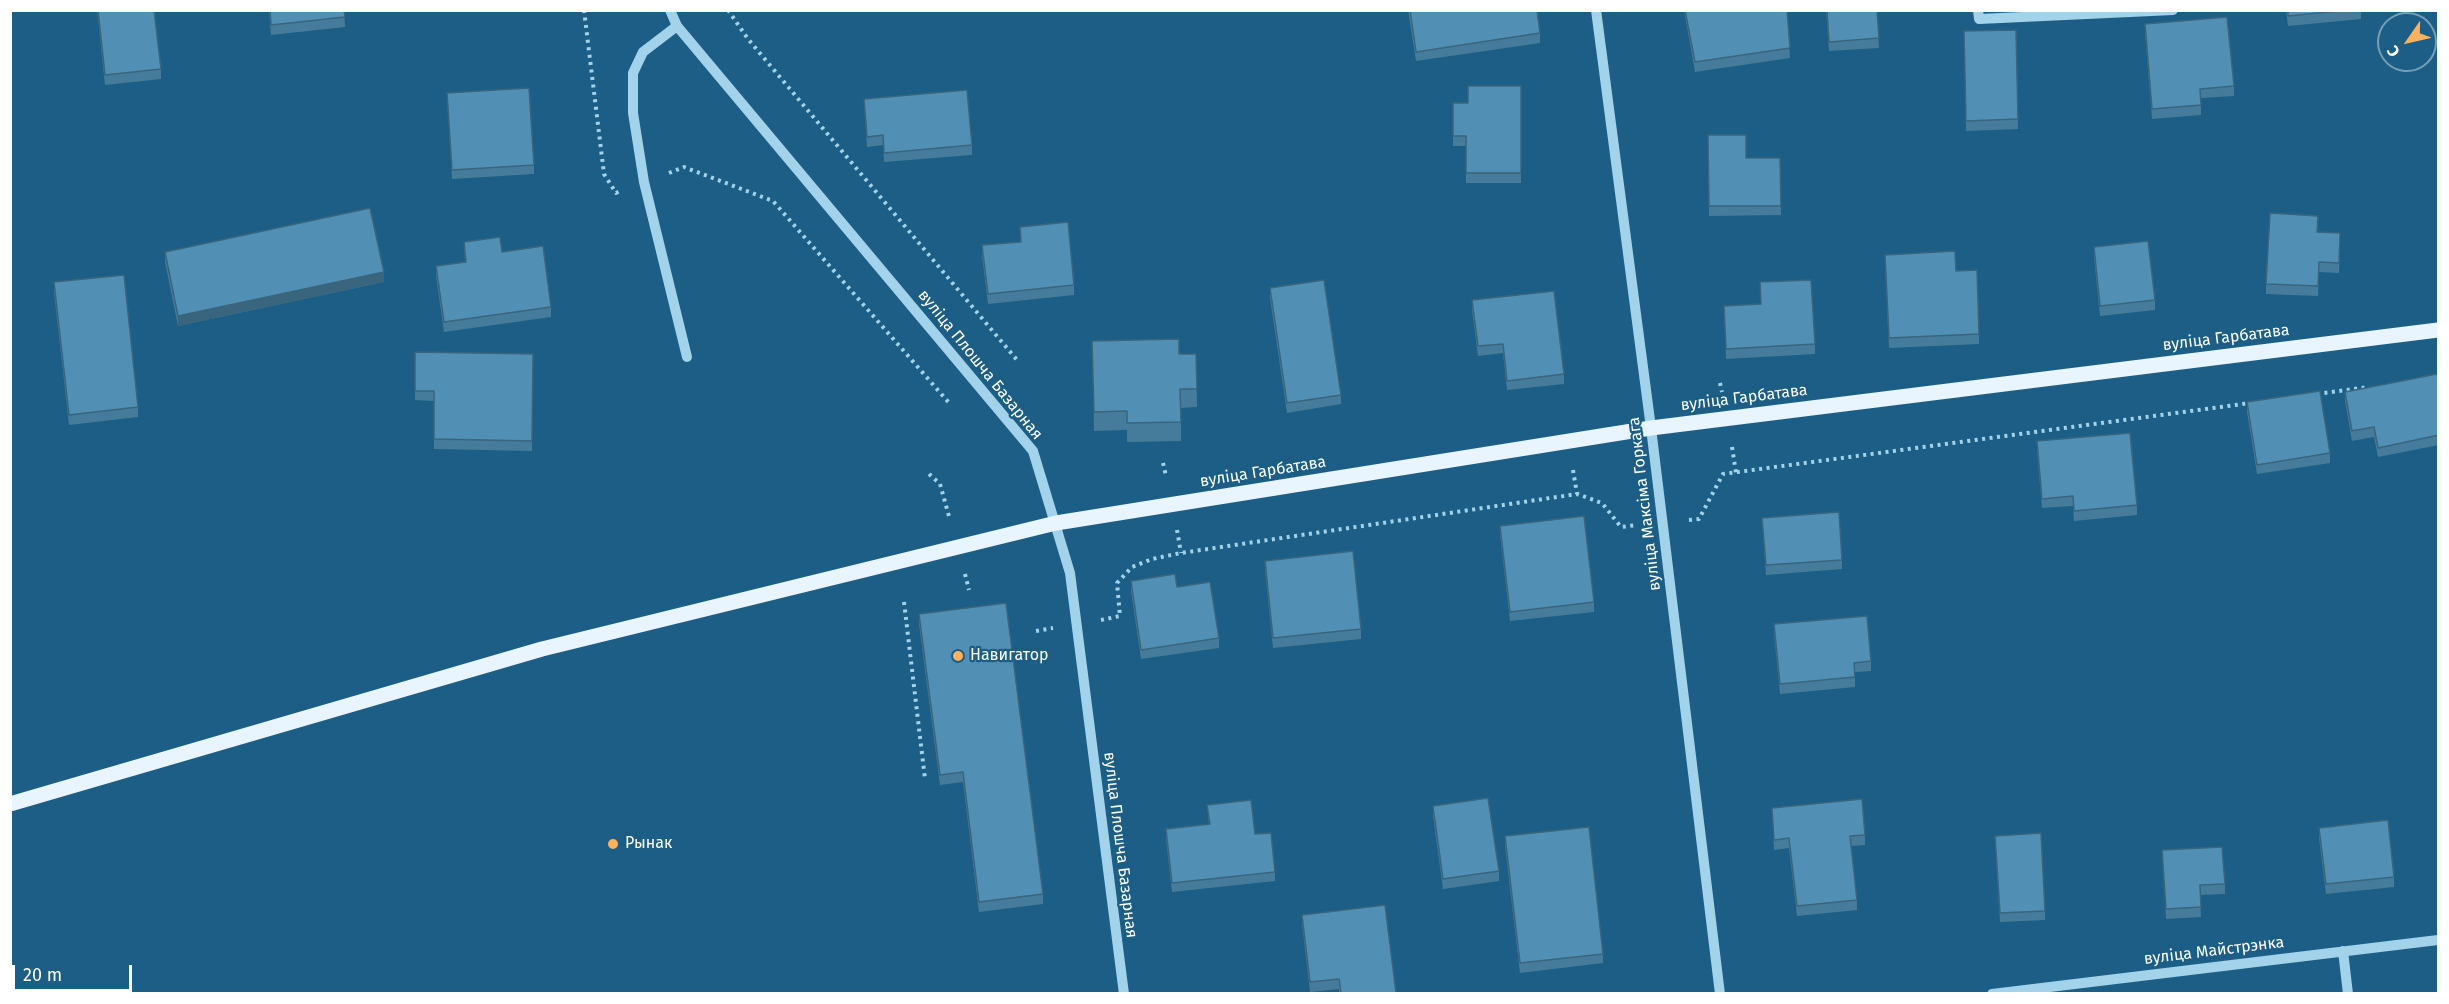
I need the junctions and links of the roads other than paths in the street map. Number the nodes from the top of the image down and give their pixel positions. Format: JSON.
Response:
{"nodes":[{"id":1,"x":670,"y":10,"type":"edge"},
{"id":2,"x":1596,"y":10,"type":"edge"},
{"id":3,"x":1978,"y":10,"type":"edge"},
{"id":4,"x":2173,"y":10,"type":"edge"},
{"id":5,"x":677,"y":26,"type":"junction"},
{"id":6,"x":2439,"y":330,"type":"edge"},
{"id":7,"x":687,"y":357,"type":"dead end"},
{"id":8,"x":1651,"y":428,"type":"junction"},
{"id":9,"x":1056,"y":524,"type":"junction"},
{"id":10,"x":10,"y":804,"type":"edge"},
{"id":11,"x":2439,"y":940,"type":"edge"},
{"id":12,"x":2343,"y":951,"type":"junction"},
{"id":13,"x":1124,"y":993,"type":"edge"},
{"id":14,"x":1720,"y":993,"type":"edge"},
{"id":15,"x":1992,"y":993,"type":"edge"},
{"id":16,"x":2348,"y":993,"type":"edge"}],
"edges":[{"from":1,"to":5,"type":"street","name":"вуліца Плошча Базарная"},
{"from":2,"to":8,"type":"street","name":"вуліца Максіма Горкага"},
{"from":3,"to":4,"type":"street"},
{"from":5,"to":7,"type":"street"},
{"from":5,"to":9,"type":"street","name":"вуліца Плошча Базарная"},
{"from":6,"to":8,"type":"main road","name":"вуліца Гарбатава"},
{"from":8,"to":9,"type":"main road","name":"вуліца Гарбатава"},
{"from":8,"to":14,"type":"street","name":"вуліца Максіма Горкага"},
{"from":9,"to":10,"type":"main road","name":"вуліца Гарбатава"},
{"from":9,"to":13,"type":"street","name":"вуліца Плошча Базарная"},
{"from":11,"to":12,"type":"street","name":"вуліца Майстрэнка"},
{"from":12,"to":15,"type":"street","name":"вуліца Майстрэнка"},
{"from":12,"to":16,"type":"street"}]}
